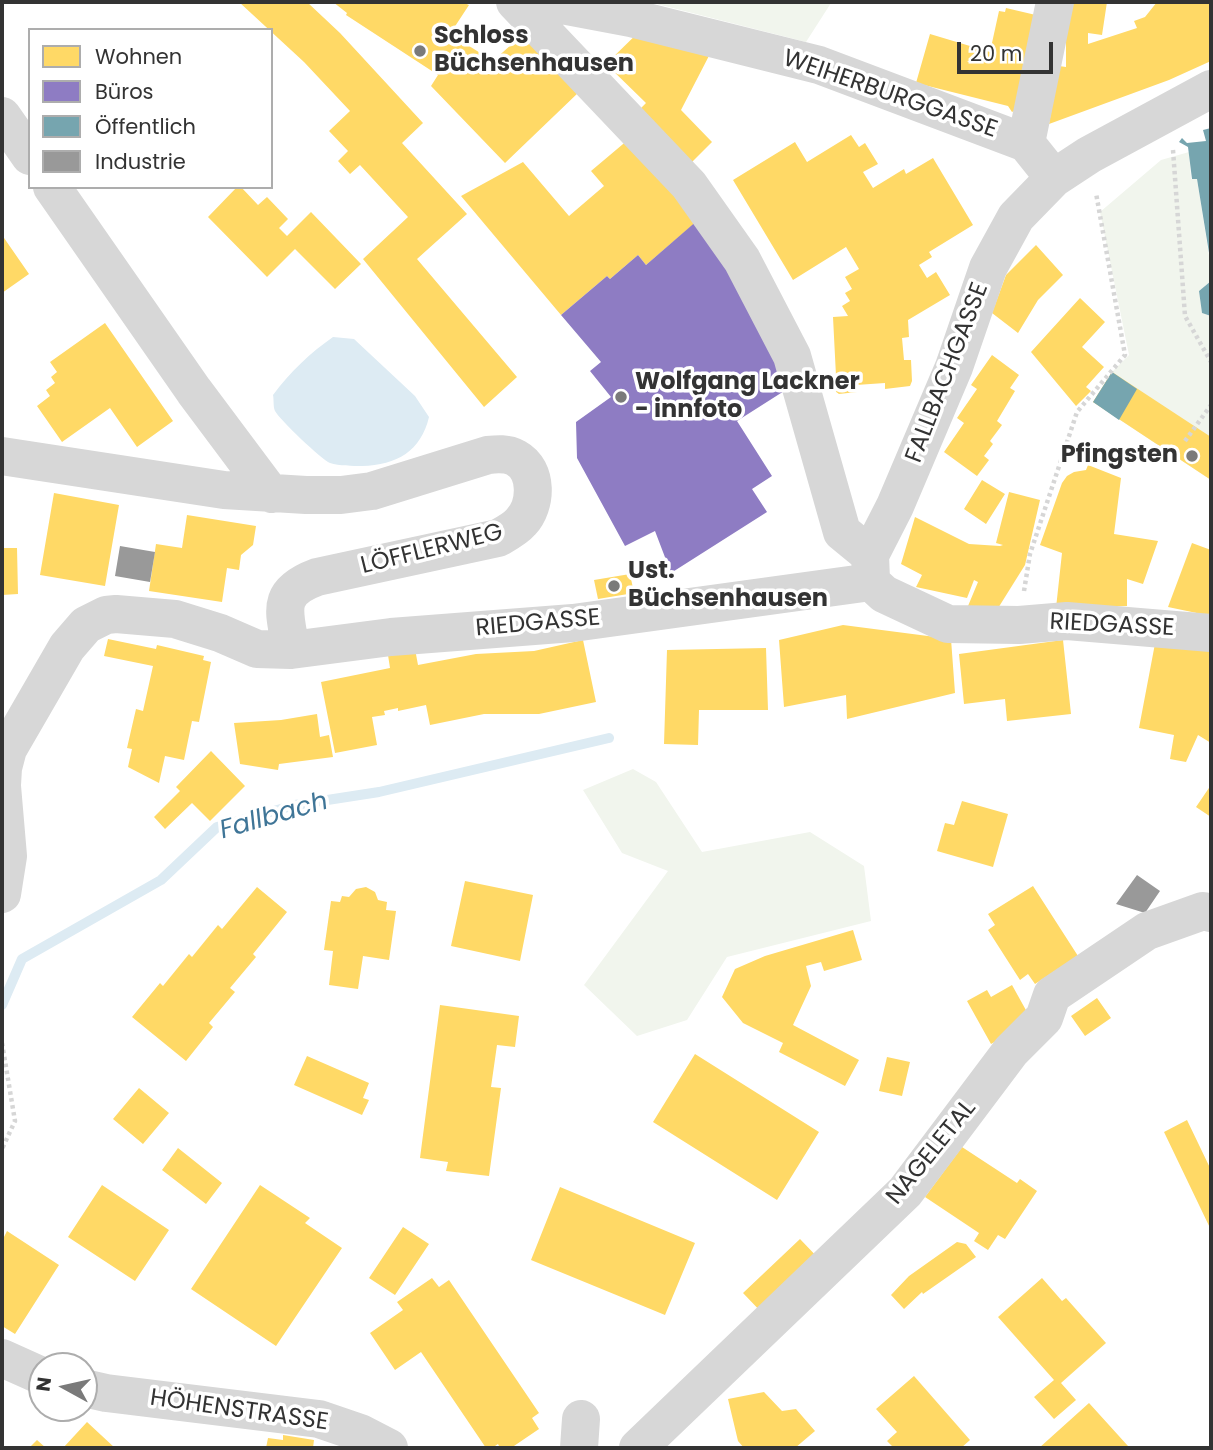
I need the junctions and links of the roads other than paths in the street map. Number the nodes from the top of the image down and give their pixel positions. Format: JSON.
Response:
{"nodes":[{"id":1,"x":514,"y":2,"type":"edge"},
{"id":2,"x":546,"y":2,"type":"edge"},
{"id":3,"x":1055,"y":2,"type":"edge"},
{"id":4,"x":1211,"y":89,"type":"edge"},
{"id":5,"x":2,"y":116,"type":"edge"},
{"id":6,"x":1026,"y":143,"type":"junction"},
{"id":7,"x":28,"y":153,"type":"edge"},
{"id":8,"x":1055,"y":178,"type":"junction"},
{"id":9,"x":53,"y":189,"type":"edge"},
{"id":10,"x":2,"y":456,"type":"edge"},
{"id":11,"x":271,"y":494,"type":"junction"},
{"id":12,"x":871,"y":569,"type":"junction"},
{"id":13,"x":1211,"y":632,"type":"edge"},
{"id":14,"x":291,"y":650,"type":"junction"},
{"id":15,"x":2,"y":785,"type":"edge"},
{"id":16,"x":2,"y":894,"type":"edge"},
{"id":17,"x":1207,"y":912,"type":"edge"},
{"id":18,"x":2,"y":1358,"type":"edge"},
{"id":19,"x":28,"y":1370,"type":"edge"},
{"id":20,"x":98,"y":1391,"type":"edge"},
{"id":21,"x":642,"y":1444,"type":"edge"},
{"id":22,"x":389,"y":1448,"type":"edge"}],
"edges":[{"from":1,"to":12,"type":"street"},
{"from":2,"to":6,"type":"street","name":"WEIHERBURGGASSE"},
{"from":3,"to":6,"type":"street"},
{"from":4,"to":8,"type":"street","name":"FALLBACHGASSE"},
{"from":5,"to":7,"type":"street"},
{"from":6,"to":8,"type":"street","name":"WEIHERBURGGASSE"},
{"from":8,"to":12,"type":"street","name":"FALLBACHGASSE"},
{"from":9,"to":11,"type":"street"},
{"from":10,"to":11,"type":"street","name":"LÖFFLERWEG"},
{"from":11,"to":14,"type":"street","name":"LÖFFLERWEG"},
{"from":12,"to":13,"type":"street","name":"RIEDGASSE"},
{"from":12,"to":14,"type":"street","name":"RIEDGASSE"},
{"from":14,"to":15,"type":"street","name":"RIEDGASSE"},
{"from":15,"to":16,"type":"street","name":"RIEDGASSE"},
{"from":17,"to":21,"type":"street","name":"NAGELETAL"},
{"from":18,"to":19,"type":"street"},
{"from":20,"to":22,"type":"street","name":"HÖHENSTRASSE"}]}
